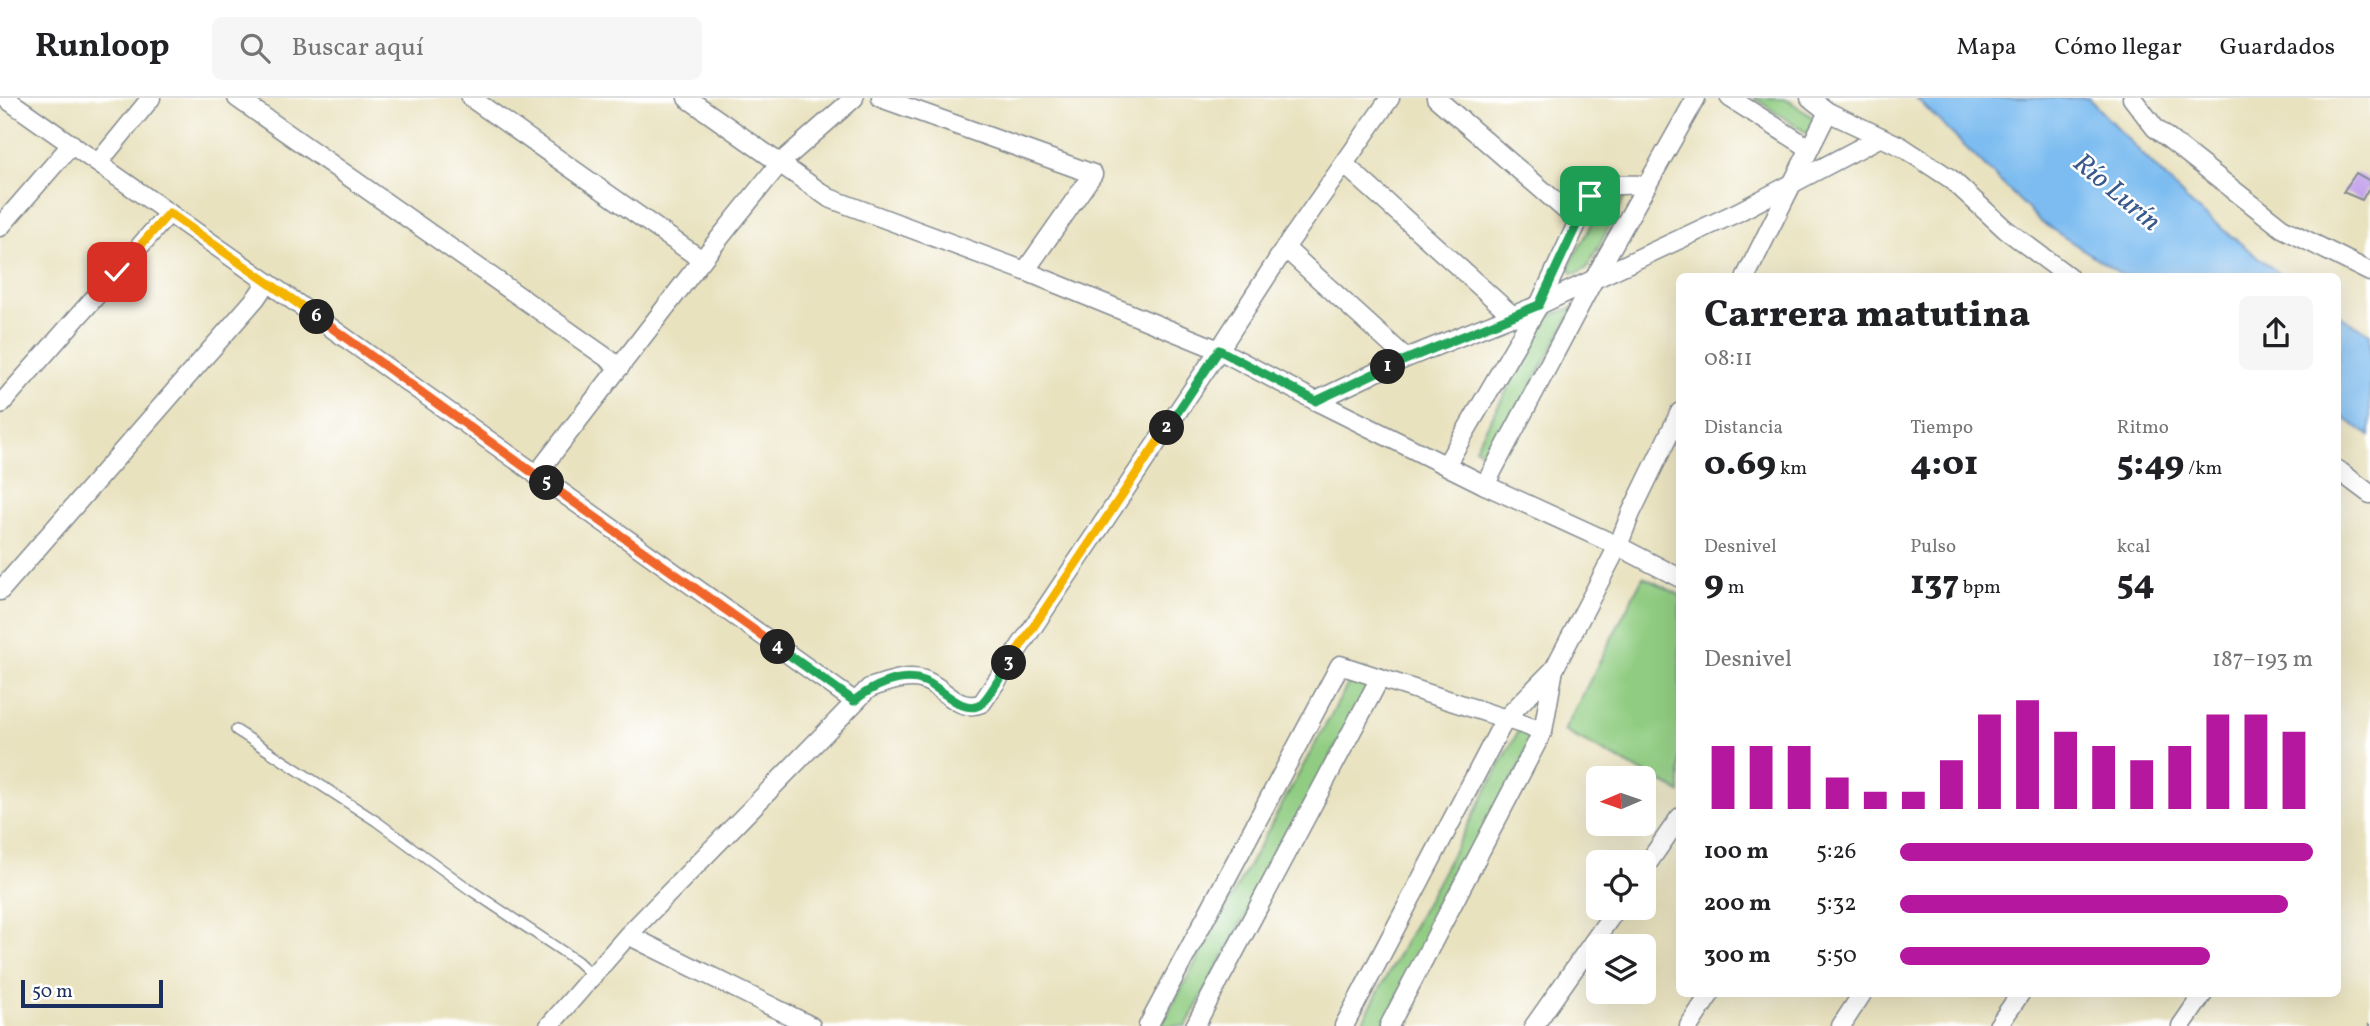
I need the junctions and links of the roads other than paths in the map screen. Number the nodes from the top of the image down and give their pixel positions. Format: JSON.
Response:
{"nodes":[{"id":1,"x":5,"y":98,"type":"edge"},
{"id":2,"x":151,"y":98,"type":"edge"},
{"id":3,"x":237,"y":98,"type":"edge"},
{"id":4,"x":471,"y":98,"type":"edge"},
{"id":5,"x":853,"y":98,"type":"edge"},
{"id":6,"x":881,"y":98,"type":"edge"},
{"id":7,"x":1390,"y":98,"type":"edge"},
{"id":8,"x":1436,"y":98,"type":"edge"},
{"id":9,"x":1696,"y":98,"type":"edge"},
{"id":10,"x":1730,"y":98,"type":"edge"},
{"id":11,"x":1810,"y":98,"type":"edge"},
{"id":12,"x":2132,"y":98,"type":"edge"},
{"id":13,"x":699,"y":101,"type":"edge"},
{"id":14,"x":1828,"y":112,"type":"junction"},
{"id":15,"x":1881,"y":137,"type":"junction"},
{"id":16,"x":72,"y":144,"type":"junction"},
{"id":17,"x":1809,"y":148,"type":"junction"},
{"id":18,"x":98,"y":163,"type":"junction"},
{"id":19,"x":779,"y":164,"type":"junction"},
{"id":20,"x":1345,"y":164,"type":"junction"},
{"id":21,"x":1790,"y":184,"type":"junction"},
{"id":22,"x":1645,"y":185,"type":"junction"},
{"id":23,"x":169,"y":213,"type":"junction"},
{"id":24,"x":1577,"y":220,"type":"junction"},
{"id":25,"x":0,"y":227,"type":"edge"},
{"id":26,"x":1285,"y":248,"type":"junction"},
{"id":27,"x":702,"y":260,"type":"junction"},
{"id":28,"x":1026,"y":271,"type":"junction"},
{"id":29,"x":2370,"y":272,"type":"edge"},
{"id":30,"x":1747,"y":273,"type":"edge"},
{"id":31,"x":2064,"y":273,"type":"edge"},
{"id":32,"x":1594,"y":279,"type":"junction"},
{"id":33,"x":267,"y":282,"type":"junction"},
{"id":34,"x":1539,"y":305,"type":"junction"},
{"id":35,"x":1514,"y":317,"type":"junction"},
{"id":36,"x":1219,"y":350,"type":"junction"},
{"id":37,"x":1406,"y":358,"type":"junction"},
{"id":38,"x":620,"y":367,"type":"junction"},
{"id":39,"x":2,"y":398,"type":"edge"},
{"id":40,"x":1316,"y":401,"type":"junction"},
{"id":41,"x":1676,"y":420,"type":"edge"},
{"id":42,"x":1446,"y":465,"type":"junction"},
{"id":43,"x":2341,"y":472,"type":"edge"},
{"id":44,"x":536,"y":475,"type":"junction"},
{"id":45,"x":1485,"y":485,"type":"junction"},
{"id":46,"x":2370,"y":494,"type":"edge"},
{"id":47,"x":1618,"y":546,"type":"junction"},
{"id":48,"x":1676,"y":576,"type":"edge"},
{"id":49,"x":0,"y":591,"type":"edge"},
{"id":50,"x":1554,"y":669,"type":"junction"},
{"id":51,"x":1380,"y":678,"type":"junction"},
{"id":52,"x":854,"y":701,"type":"junction"},
{"id":53,"x":1506,"y":719,"type":"junction"},
{"id":54,"x":236,"y":730,"type":"dead end"},
{"id":55,"x":1543,"y":732,"type":"junction"},
{"id":56,"x":1676,"y":823,"type":"edge"},
{"id":57,"x":1656,"y":851,"type":"edge"},
{"id":58,"x":1609,"y":920,"type":"edge"},
{"id":59,"x":628,"y":935,"type":"junction"},
{"id":60,"x":593,"y":975,"type":"junction"},
{"id":61,"x":1708,"y":997,"type":"edge"},
{"id":62,"x":1860,"y":997,"type":"edge"},
{"id":63,"x":2018,"y":997,"type":"edge"},
{"id":64,"x":2201,"y":997,"type":"edge"},
{"id":65,"x":549,"y":1026,"type":"edge"},
{"id":66,"x":811,"y":1026,"type":"edge"},
{"id":67,"x":1148,"y":1026,"type":"edge"},
{"id":68,"x":1195,"y":1026,"type":"edge"},
{"id":69,"x":1344,"y":1026,"type":"edge"},
{"id":70,"x":1389,"y":1026,"type":"edge"},
{"id":71,"x":1534,"y":1026,"type":"edge"},
{"id":72,"x":1689,"y":1026,"type":"edge"},
{"id":73,"x":1841,"y":1026,"type":"edge"},
{"id":74,"x":1998,"y":1026,"type":"edge"},
{"id":75,"x":2181,"y":1026,"type":"edge"}],
"edges":[{"from":1,"to":16,"type":"street"},
{"from":2,"to":18,"type":"street"},
{"from":3,"to":38,"type":"street"},
{"from":4,"to":27,"type":"street"},
{"from":5,"to":19,"type":"street"},
{"from":6,"to":28,"type":"street"},
{"from":7,"to":20,"type":"street"},
{"from":8,"to":24,"type":"street"},
{"from":9,"to":22,"type":"street"},
{"from":10,"to":17,"type":"street"},
{"from":11,"to":14,"type":"street"},
{"from":12,"to":29,"type":"street"},
{"from":13,"to":19,"type":"street"},
{"from":14,"to":15,"type":"street"},
{"from":14,"to":17,"type":"street"},
{"from":15,"to":21,"type":"street"},
{"from":15,"to":31,"type":"street"},
{"from":16,"to":18,"type":"street"},
{"from":16,"to":25,"type":"street"},
{"from":17,"to":21,"type":"street"},
{"from":18,"to":23,"type":"street"},
{"from":19,"to":27,"type":"street"},
{"from":19,"to":28,"type":"street"},
{"from":20,"to":26,"type":"street"},
{"from":20,"to":35,"type":"street"},
{"from":21,"to":30,"type":"street"},
{"from":21,"to":32,"type":"street"},
{"from":22,"to":24,"type":"street"},
{"from":22,"to":32,"type":"street"},
{"from":23,"to":33,"type":"street"},
{"from":23,"to":39,"type":"street"},
{"from":24,"to":34,"type":"street"},
{"from":26,"to":36,"type":"street"},
{"from":26,"to":37,"type":"street"},
{"from":27,"to":38,"type":"street"},
{"from":28,"to":36,"type":"street"},
{"from":32,"to":34,"type":"street"},
{"from":32,"to":45,"type":"street"},
{"from":33,"to":44,"type":"street"},
{"from":33,"to":49,"type":"street"},
{"from":34,"to":35,"type":"street"},
{"from":34,"to":42,"type":"street"},
{"from":35,"to":37,"type":"street"},
{"from":36,"to":40,"type":"street"},
{"from":36,"to":52,"type":"street"},
{"from":37,"to":40,"type":"street"},
{"from":38,"to":44,"type":"street"},
{"from":40,"to":42,"type":"street"},
{"from":41,"to":47,"type":"street"},
{"from":42,"to":45,"type":"street"},
{"from":43,"to":46,"type":"street"},
{"from":44,"to":52,"type":"street"},
{"from":45,"to":47,"type":"street"},
{"from":47,"to":48,"type":"street"},
{"from":47,"to":50,"type":"street"},
{"from":50,"to":53,"type":"street"},
{"from":50,"to":55,"type":"street"},
{"from":51,"to":53,"type":"street"},
{"from":51,"to":67,"type":"street"},
{"from":51,"to":68,"type":"street"},
{"from":52,"to":59,"type":"street"},
{"from":53,"to":55,"type":"street"},
{"from":53,"to":69,"type":"street"},
{"from":54,"to":60,"type":"lane"},
{"from":55,"to":70,"type":"street"},
{"from":56,"to":57,"type":"street"},
{"from":58,"to":71,"type":"street"},
{"from":59,"to":60,"type":"street"},
{"from":59,"to":66,"type":"street"},
{"from":60,"to":65,"type":"street"},
{"from":61,"to":72,"type":"street"},
{"from":62,"to":73,"type":"street"},
{"from":63,"to":74,"type":"street"},
{"from":64,"to":75,"type":"street"}]}
